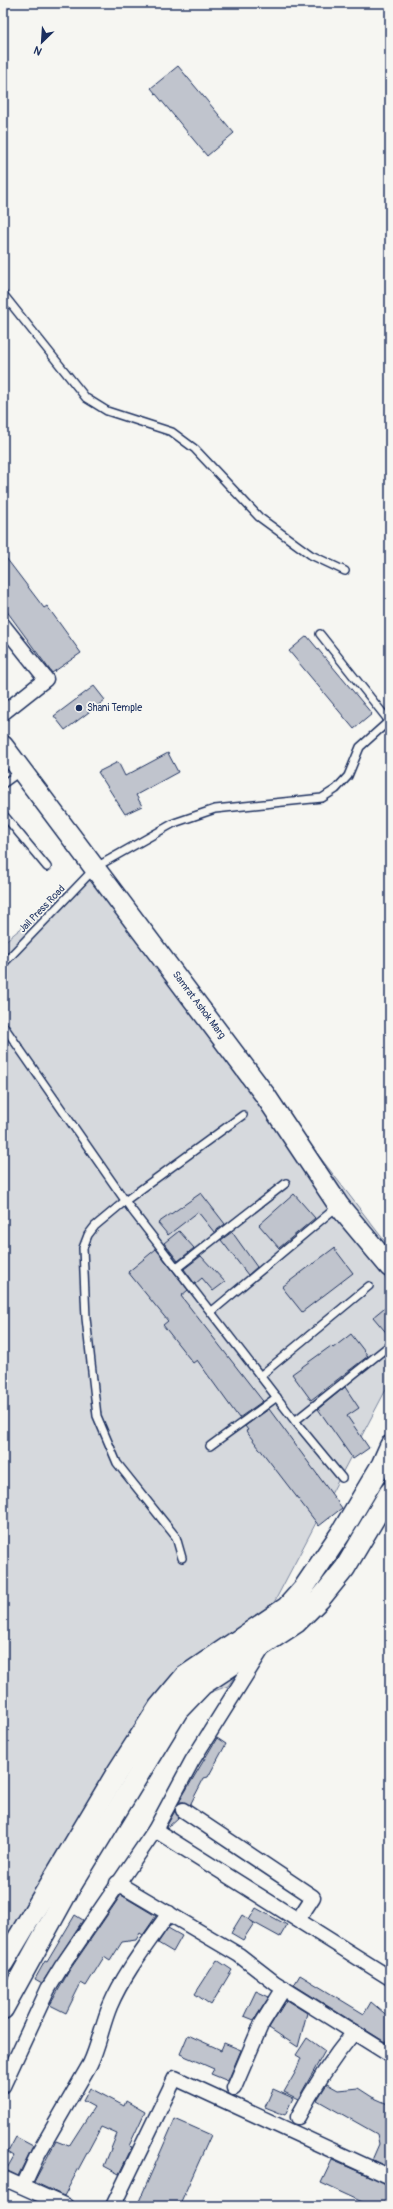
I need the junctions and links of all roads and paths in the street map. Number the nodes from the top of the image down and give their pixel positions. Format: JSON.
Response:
{"nodes":[{"id":1,"x":6,"y":3,"type":"edge"},
{"id":2,"x":3,"y":6,"type":"edge"},
{"id":3,"x":4,"y":296,"type":"edge"},
{"id":4,"x":3,"y":305,"type":"edge"},
{"id":5,"x":344,"y":571,"type":"dead end"},
{"id":6,"x":3,"y":625,"type":"edge"},
{"id":7,"x":320,"y":634,"type":"dead end"},
{"id":8,"x":3,"y":713,"type":"edge"},
{"id":9,"x":390,"y":721,"type":"edge"},
{"id":10,"x":3,"y":746,"type":"edge"},
{"id":11,"x":22,"y":771,"type":"junction"},
{"id":12,"x":3,"y":784,"type":"edge"},
{"id":13,"x":3,"y":814,"type":"edge"},
{"id":14,"x":47,"y":867,"type":"dead end"},
{"id":15,"x":96,"y":867,"type":"junction"},
{"id":16,"x":3,"y":964,"type":"edge"},
{"id":17,"x":3,"y":1026,"type":"edge"},
{"id":18,"x":243,"y":1115,"type":"dead end"},
{"id":19,"x":286,"y":1183,"type":"dead end"},
{"id":20,"x":125,"y":1201,"type":"junction"},
{"id":21,"x":339,"y":1206,"type":"junction"},
{"id":22,"x":390,"y":1267,"type":"edge"},
{"id":23,"x":177,"y":1268,"type":"junction"},
{"id":24,"x":369,"y":1286,"type":"dead end"},
{"id":25,"x":211,"y":1312,"type":"junction"},
{"id":26,"x":390,"y":1346,"type":"edge"},
{"id":27,"x":260,"y":1376,"type":"junction"},
{"id":28,"x":277,"y":1397,"type":"junction"},
{"id":29,"x":295,"y":1421,"type":"junction"},
{"id":30,"x":210,"y":1446,"type":"dead end"},
{"id":31,"x":390,"y":1446,"type":"edge"},
{"id":32,"x":342,"y":1478,"type":"dead end"},
{"id":33,"x":390,"y":1492,"type":"edge"},
{"id":34,"x":182,"y":1558,"type":"dead end"},
{"id":35,"x":266,"y":1644,"type":"junction"},
{"id":36,"x":183,"y":1810,"type":"dead end"},
{"id":37,"x":155,"y":1830,"type":"junction"},
{"id":38,"x":117,"y":1883,"type":"junction"},
{"id":39,"x":169,"y":1913,"type":"junction"},
{"id":40,"x":298,"y":1920,"type":"junction"},
{"id":41,"x":3,"y":1963,"type":"edge"},
{"id":42,"x":390,"y":1978,"type":"edge"},
{"id":43,"x":284,"y":1988,"type":"junction"},
{"id":44,"x":3,"y":2009,"type":"edge"},
{"id":45,"x":354,"y":2032,"type":"junction"},
{"id":46,"x":390,"y":2055,"type":"edge"},
{"id":47,"x":3,"y":2086,"type":"edge"},
{"id":48,"x":234,"y":2088,"type":"dead end"},
{"id":49,"x":298,"y":2117,"type":"dead end"},
{"id":50,"x":390,"y":2177,"type":"edge"},
{"id":51,"x":3,"y":2178,"type":"edge"},
{"id":52,"x":23,"y":2186,"type":"junction"},
{"id":53,"x":66,"y":2206,"type":"edge"},
{"id":54,"x":113,"y":2206,"type":"edge"}],
"edges":[{"from":1,"to":2,"type":"lane"},
{"from":3,"to":4,"type":"lane"},
{"from":3,"to":5,"type":"lane"},
{"from":6,"to":8,"type":"street"},
{"from":7,"to":9,"type":"lane"},
{"from":9,"to":15,"type":"lane","name":"Jail Press Road"},
{"from":10,"to":11,"type":"street","name":"Samrat Ashok Marg"},
{"from":11,"to":12,"type":"lane"},
{"from":11,"to":15,"type":"street","name":"Samrat Ashok Marg"},
{"from":13,"to":14,"type":"lane"},
{"from":15,"to":16,"type":"lane","name":"Jail Press Road"},
{"from":15,"to":21,"type":"street","name":"Samrat Ashok Marg"},
{"from":17,"to":20,"type":"lane"},
{"from":18,"to":20,"type":"lane"},
{"from":19,"to":23,"type":"lane"},
{"from":20,"to":23,"type":"lane"},
{"from":20,"to":34,"type":"lane"},
{"from":21,"to":22,"type":"street","name":"Samrat Ashok Marg"},
{"from":21,"to":25,"type":"lane"},
{"from":23,"to":25,"type":"lane"},
{"from":24,"to":27,"type":"lane"},
{"from":25,"to":27,"type":"lane"},
{"from":26,"to":29,"type":"lane"},
{"from":27,"to":28,"type":"lane"},
{"from":28,"to":29,"type":"lane"},
{"from":28,"to":30,"type":"lane"},
{"from":29,"to":32,"type":"lane"},
{"from":31,"to":41,"type":"street"},
{"from":33,"to":35,"type":"street"},
{"from":35,"to":37,"type":"street"},
{"from":35,"to":44,"type":"street"},
{"from":36,"to":40,"type":"street"},
{"from":37,"to":38,"type":"street"},
{"from":37,"to":40,"type":"street"},
{"from":38,"to":39,"type":"street"},
{"from":38,"to":47,"type":"street"},
{"from":39,"to":43,"type":"street"},
{"from":39,"to":52,"type":"street"},
{"from":40,"to":42,"type":"street"},
{"from":43,"to":45,"type":"street"},
{"from":43,"to":48,"type":"street"},
{"from":45,"to":46,"type":"street"},
{"from":45,"to":49,"type":"street"},
{"from":50,"to":54,"type":"street"},
{"from":51,"to":52,"type":"street"},
{"from":52,"to":53,"type":"street"}]}
